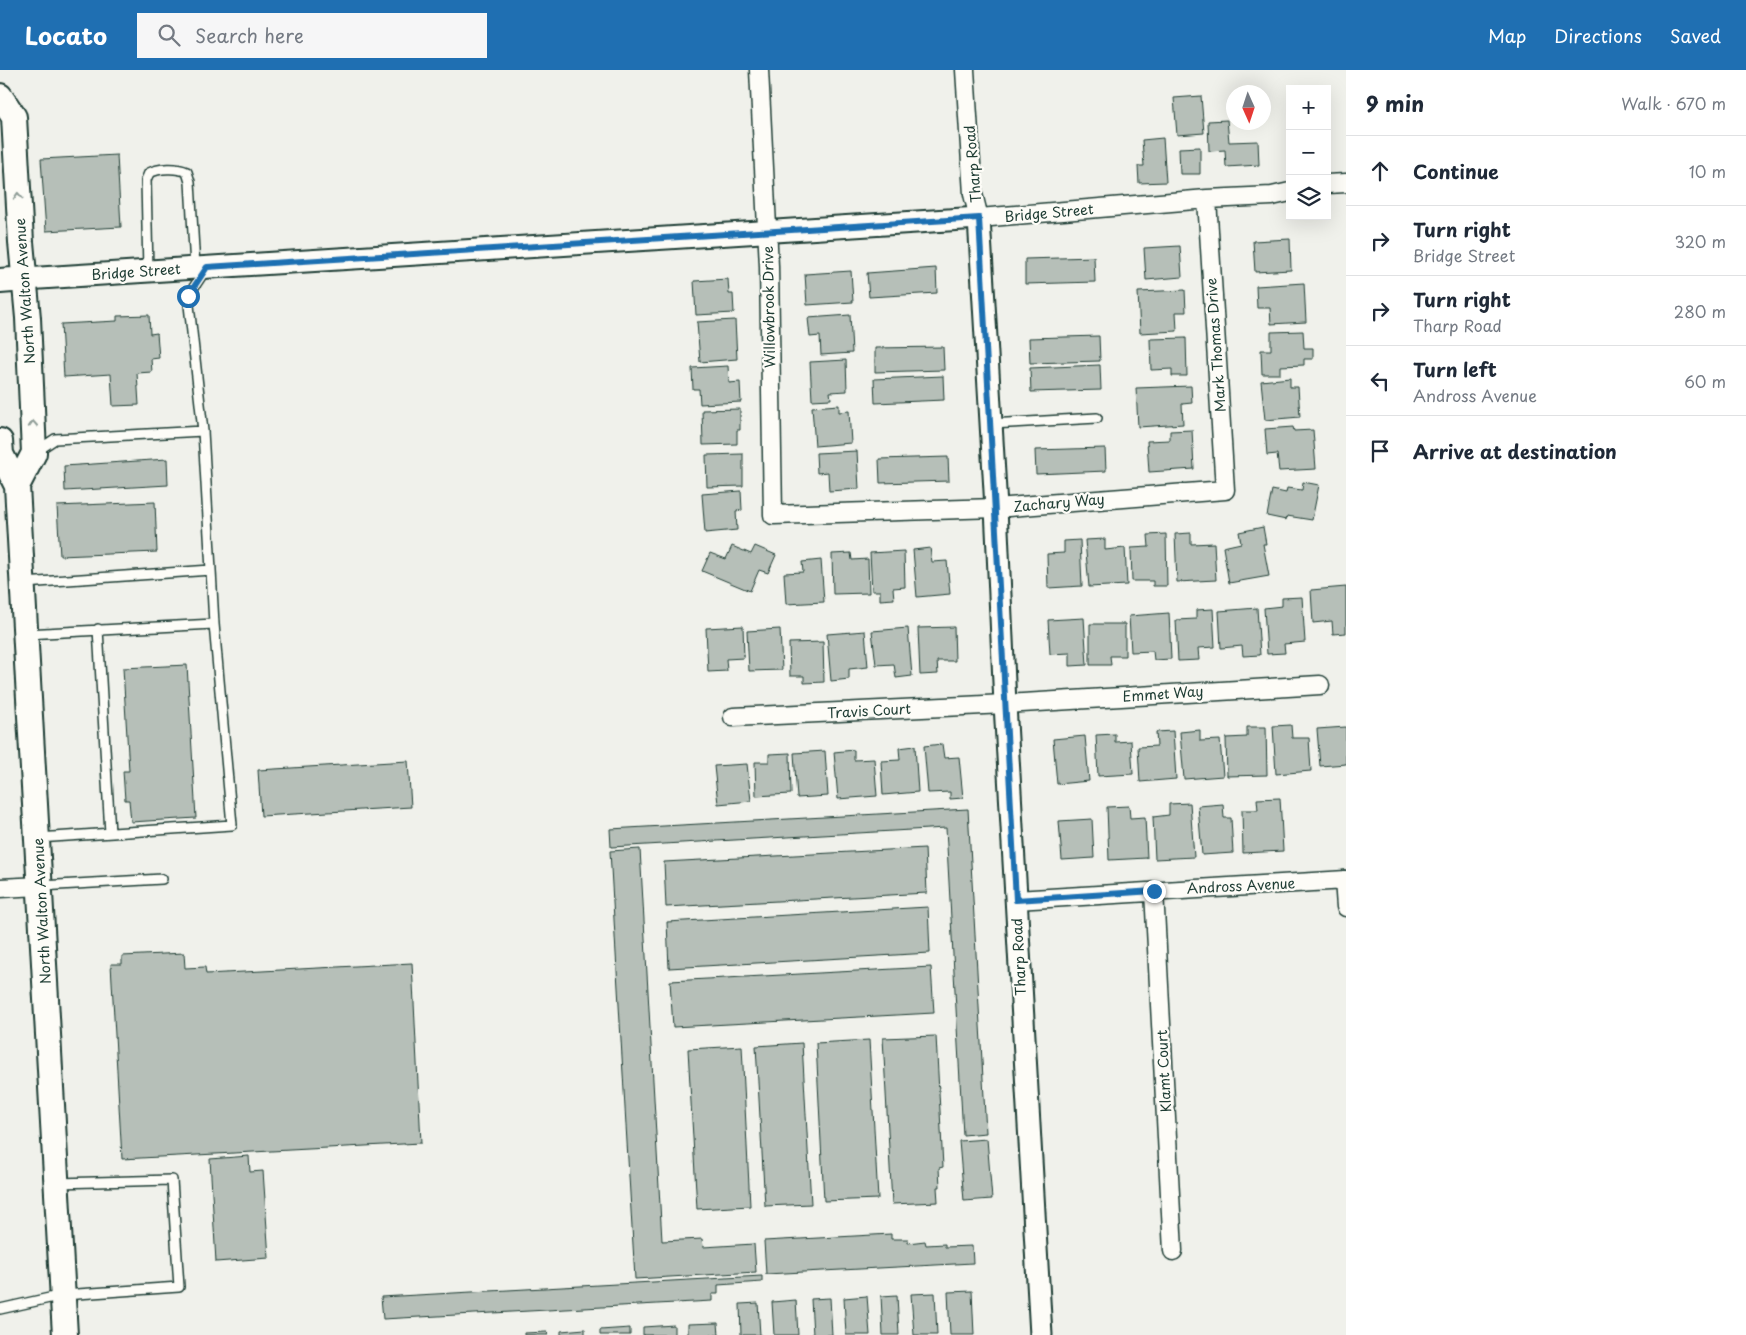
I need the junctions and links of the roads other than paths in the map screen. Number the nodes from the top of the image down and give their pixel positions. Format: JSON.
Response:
{"nodes":[{"id":1,"x":759,"y":70,"type":"edge"},
{"id":2,"x":965,"y":70,"type":"edge"},
{"id":3,"x":0,"y":96,"type":"edge"},
{"id":4,"x":1346,"y":183,"type":"edge"},
{"id":5,"x":1331,"y":184,"type":"edge"},
{"id":6,"x":1286,"y":193,"type":"edge"},
{"id":7,"x":1207,"y":199,"type":"junction"},
{"id":8,"x":979,"y":218,"type":"junction"},
{"id":9,"x":768,"y":232,"type":"junction"},
{"id":10,"x":201,"y":267,"type":"junction"},
{"id":11,"x":148,"y":271,"type":"junction"},
{"id":12,"x":25,"y":279,"type":"junction"},
{"id":13,"x":0,"y":281,"type":"edge"},
{"id":14,"x":1097,"y":418,"type":"dead end"},
{"id":15,"x":991,"y":424,"type":"junction"},
{"id":16,"x":203,"y":431,"type":"junction"},
{"id":17,"x":0,"y":442,"type":"edge"},
{"id":18,"x":34,"y":453,"type":"junction"},
{"id":19,"x":17,"y":486,"type":"junction"},
{"id":20,"x":1225,"y":490,"type":"joint"},
{"id":21,"x":996,"y":508,"type":"junction"},
{"id":22,"x":773,"y":515,"type":"joint"},
{"id":23,"x":211,"y":570,"type":"junction"},
{"id":24,"x":23,"y":583,"type":"junction"},
{"id":25,"x":214,"y":624,"type":"junction"},
{"id":26,"x":98,"y":629,"type":"junction"},
{"id":27,"x":26,"y":634,"type":"junction"},
{"id":28,"x":1320,"y":685,"type":"dead end"},
{"id":29,"x":1005,"y":704,"type":"junction"},
{"id":30,"x":733,"y":717,"type":"dead end"},
{"id":31,"x":110,"y":833,"type":"junction"},
{"id":32,"x":38,"y":838,"type":"junction"},
{"id":33,"x":162,"y":879,"type":"dead end"},
{"id":34,"x":1345,"y":880,"type":"edge"},
{"id":35,"x":41,"y":886,"type":"junction"},
{"id":36,"x":0,"y":888,"type":"edge"},
{"id":37,"x":1154,"y":891,"type":"junction"},
{"id":38,"x":1016,"y":900,"type":"junction"},
{"id":39,"x":1346,"y":907,"type":"edge"},
{"id":40,"x":57,"y":1183,"type":"junction"},
{"id":41,"x":1173,"y":1251,"type":"dead end"},
{"id":42,"x":63,"y":1295,"type":"junction"},
{"id":43,"x":0,"y":1309,"type":"edge"},
{"id":44,"x":66,"y":1335,"type":"edge"},
{"id":45,"x":1041,"y":1335,"type":"edge"}],
"edges":[{"from":1,"to":9,"type":"street","name":"Willowbrook Drive"},
{"from":2,"to":8,"type":"street","name":"Tharp Road"},
{"from":12,"to":3,"type":"main road","name":"North Walton Avenue","one_way":true},
{"from":4,"to":5,"type":"street"},
{"from":6,"to":7,"type":"street","name":"Bridge Street"},
{"from":7,"to":8,"type":"street","name":"Bridge Street"},
{"from":7,"to":20,"type":"street","name":"Mark Thomas Drive"},
{"from":8,"to":9,"type":"street","name":"Bridge Street"},
{"from":8,"to":15,"type":"street","name":"Tharp Road"},
{"from":9,"to":10,"type":"street","name":"Bridge Street"},
{"from":9,"to":22,"type":"street","name":"Willowbrook Drive"},
{"from":10,"to":11,"type":"street","name":"Bridge Street"},
{"from":10,"to":11,"type":"lane"},
{"from":10,"to":16,"type":"lane"},
{"from":11,"to":12,"type":"street","name":"Bridge Street"},
{"from":12,"to":13,"type":"main road","name":"Bridge Street"},
{"from":18,"to":12,"type":"main road","name":"North Walton Avenue","one_way":true},
{"from":14,"to":15,"type":"lane"},
{"from":15,"to":21,"type":"street","name":"Tharp Road"},
{"from":16,"to":18,"type":"lane"},
{"from":16,"to":23,"type":"lane"},
{"from":17,"to":19,"type":"main road","name":"North Walton Avenue"},
{"from":18,"to":19,"type":"main road","name":"North Walton Avenue"},
{"from":19,"to":24,"type":"main road","name":"North Walton Avenue"},
{"from":20,"to":21,"type":"street","name":"Zachary Way"},
{"from":21,"to":22,"type":"street","name":"Zachary Way"},
{"from":21,"to":29,"type":"street","name":"Tharp Road"},
{"from":23,"to":24,"type":"lane"},
{"from":23,"to":25,"type":"lane"},
{"from":24,"to":27,"type":"main road","name":"North Walton Avenue"},
{"from":25,"to":26,"type":"lane"},
{"from":25,"to":31,"type":"lane"},
{"from":26,"to":27,"type":"lane"},
{"from":26,"to":31,"type":"lane"},
{"from":27,"to":32,"type":"main road","name":"North Walton Avenue"},
{"from":28,"to":29,"type":"street","name":"Emmet Way"},
{"from":29,"to":30,"type":"street","name":"Travis Court"},
{"from":29,"to":38,"type":"street","name":"Tharp Road"},
{"from":31,"to":32,"type":"lane"},
{"from":32,"to":35,"type":"main road","name":"North Walton Avenue"},
{"from":33,"to":35,"type":"lane"},
{"from":34,"to":37,"type":"street","name":"Andross Avenue"},
{"from":34,"to":39,"type":"street"},
{"from":35,"to":36,"type":"street"},
{"from":35,"to":40,"type":"main road","name":"North Walton Avenue"},
{"from":37,"to":38,"type":"street","name":"Andross Avenue"},
{"from":37,"to":41,"type":"street","name":"Klamt Court"},
{"from":38,"to":45,"type":"street","name":"Tharp Road"},
{"from":40,"to":42,"type":"main road","name":"North Walton Avenue"},
{"from":40,"to":42,"type":"lane"},
{"from":42,"to":43,"type":"lane"},
{"from":42,"to":44,"type":"main road","name":"North Walton Avenue"}]}
